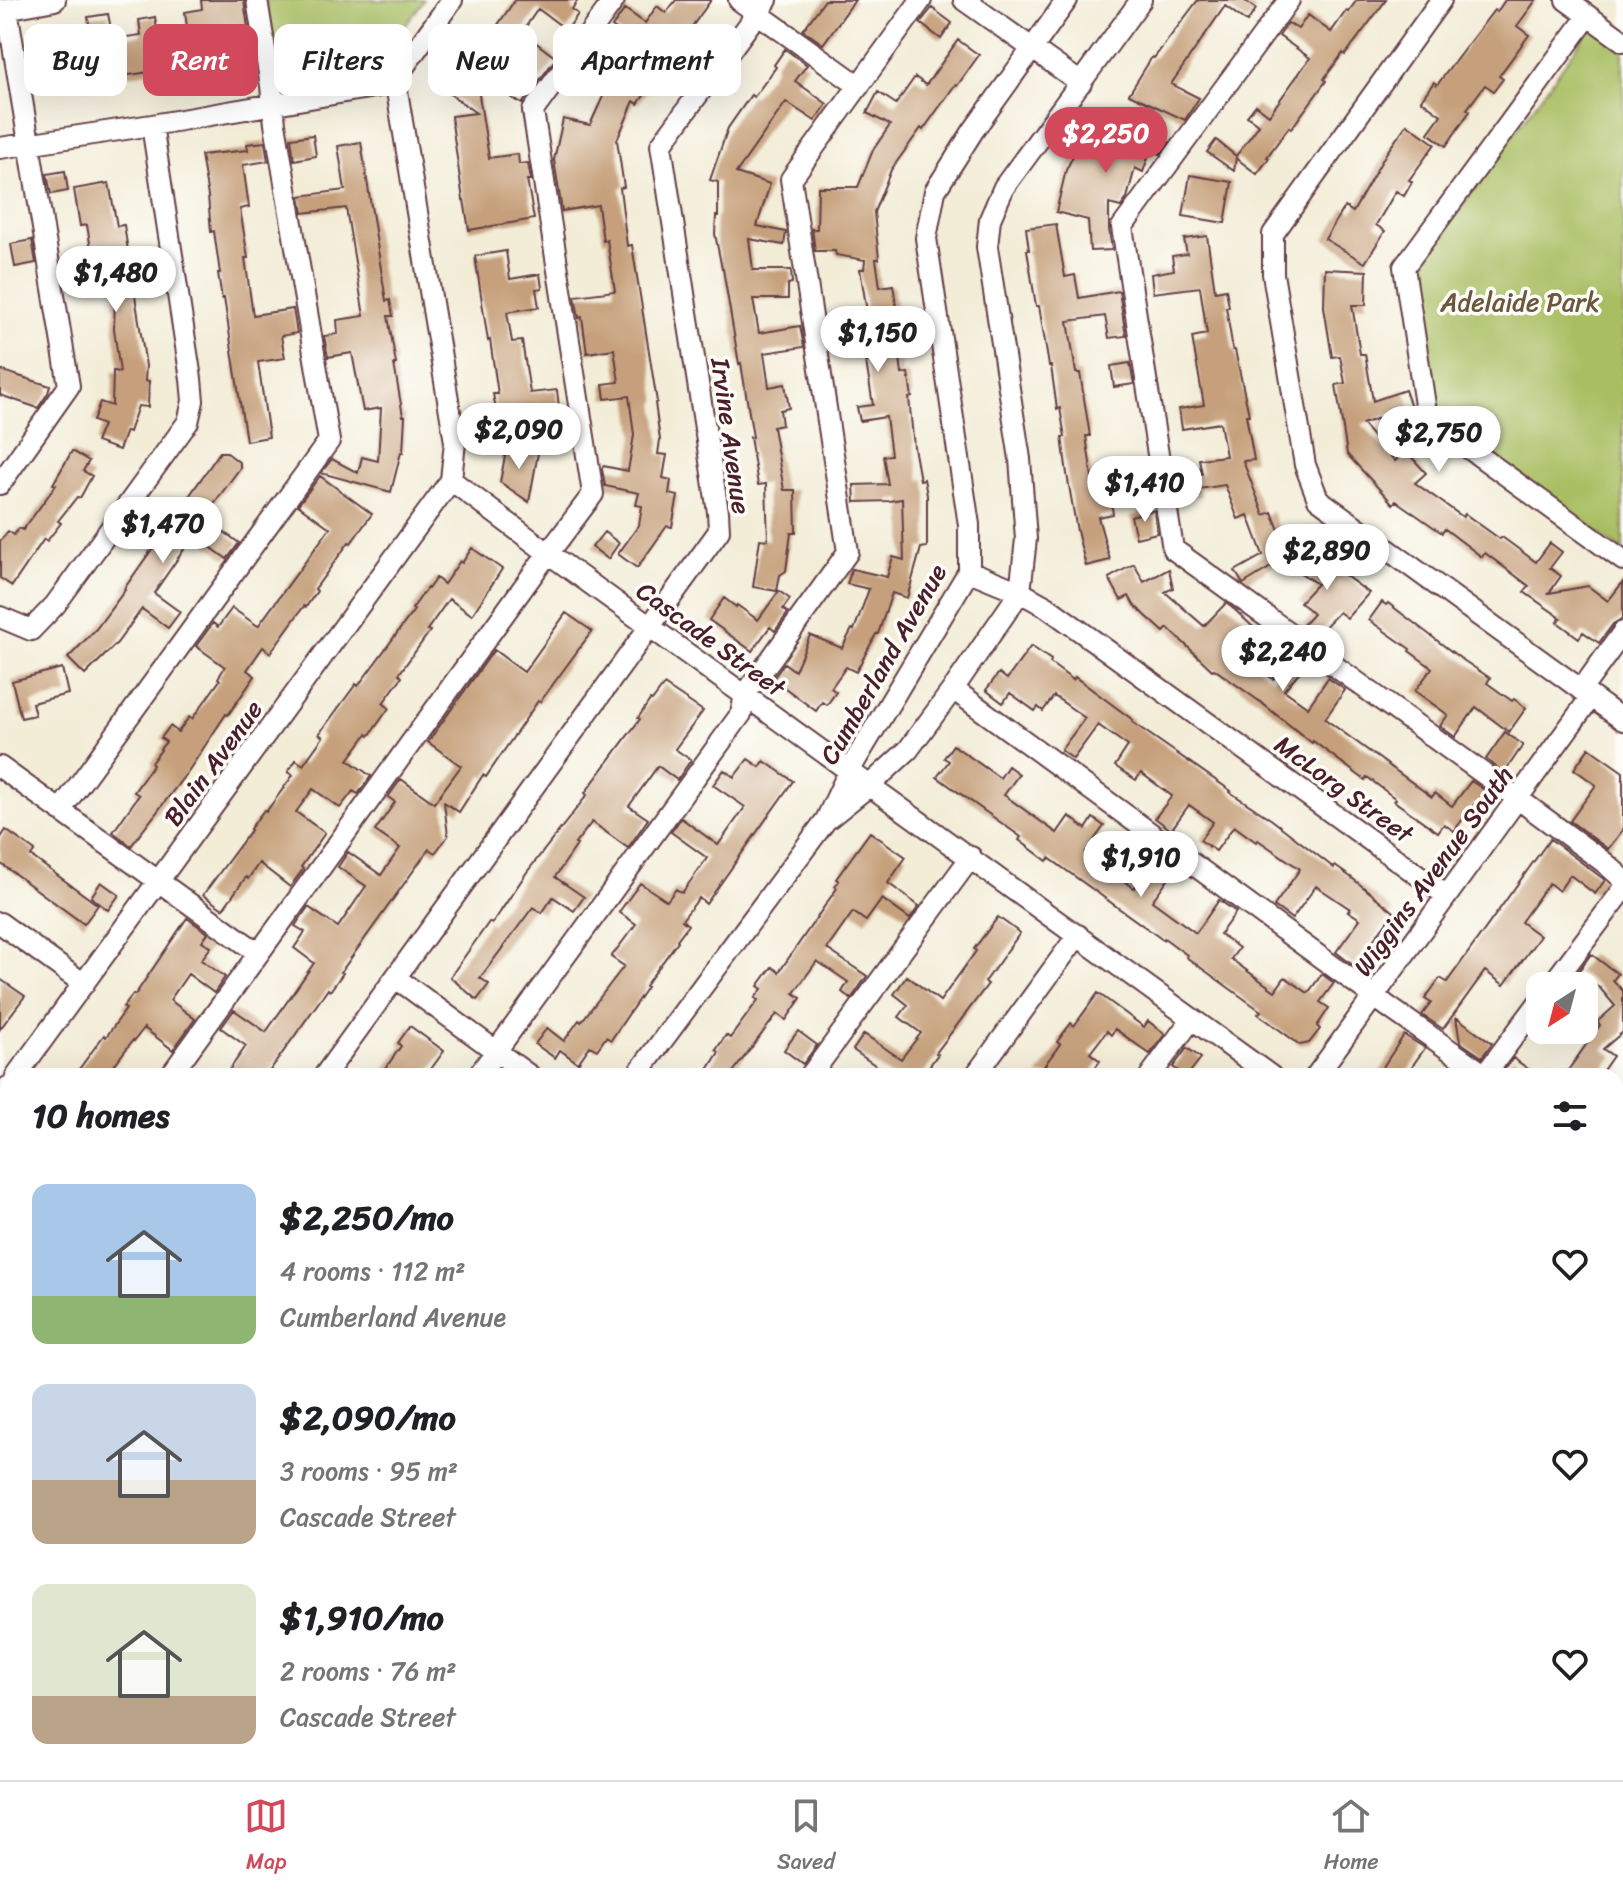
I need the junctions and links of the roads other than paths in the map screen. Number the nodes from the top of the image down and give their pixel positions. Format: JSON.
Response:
{"nodes":[{"id":1,"x":55,"y":0,"type":"edge"},
{"id":2,"x":257,"y":0,"type":"edge"},
{"id":3,"x":452,"y":0,"type":"edge"},
{"id":4,"x":614,"y":0,"type":"edge"},
{"id":5,"x":739,"y":0,"type":"edge"},
{"id":6,"x":921,"y":0,"type":"edge"},
{"id":7,"x":964,"y":0,"type":"edge"},
{"id":8,"x":1067,"y":0,"type":"edge"},
{"id":9,"x":1141,"y":0,"type":"edge"},
{"id":10,"x":1289,"y":0,"type":"edge"},
{"id":11,"x":1441,"y":0,"type":"edge"},
{"id":12,"x":1566,"y":0,"type":"edge"},
{"id":13,"x":763,"y":7,"type":"edge"},
{"id":14,"x":4,"y":9,"type":"edge"},
{"id":15,"x":1588,"y":16,"type":"junction"},
{"id":16,"x":1623,"y":41,"type":"edge"},
{"id":17,"x":1032,"y":48,"type":"junction"},
{"id":18,"x":412,"y":55,"type":"edge"},
{"id":19,"x":1081,"y":83,"type":"junction"},
{"id":20,"x":859,"y":86,"type":"junction"},
{"id":21,"x":324,"y":96,"type":"edge"},
{"id":22,"x":398,"y":96,"type":"edge"},
{"id":23,"x":273,"y":105,"type":"junction"},
{"id":24,"x":152,"y":125,"type":"junction"},
{"id":25,"x":29,"y":143,"type":"junction"},
{"id":26,"x":0,"y":148,"type":"edge"},
{"id":27,"x":451,"y":480,"type":"junction"},
{"id":28,"x":0,"y":484,"type":"edge"},
{"id":29,"x":548,"y":553,"type":"junction"},
{"id":30,"x":1623,"y":560,"type":"edge"},
{"id":31,"x":969,"y":571,"type":"junction"},
{"id":32,"x":1020,"y":592,"type":"junction"},
{"id":33,"x":0,"y":617,"type":"edge"},
{"id":34,"x":650,"y":627,"type":"junction"},
{"id":35,"x":1623,"y":632,"type":"edge"},
{"id":36,"x":953,"y":689,"type":"junction"},
{"id":37,"x":1586,"y":694,"type":"junction"},
{"id":38,"x":745,"y":695,"type":"junction"},
{"id":39,"x":1623,"y":720,"type":"edge"},
{"id":40,"x":0,"y":767,"type":"edge"},
{"id":41,"x":849,"y":771,"type":"junction"},
{"id":42,"x":870,"y":785,"type":"junction"},
{"id":43,"x":1517,"y":798,"type":"junction"},
{"id":44,"x":60,"y":811,"type":"junction"},
{"id":45,"x":826,"y":820,"type":"junction"},
{"id":46,"x":971,"y":857,"type":"junction"},
{"id":47,"x":1623,"y":879,"type":"edge"},
{"id":48,"x":159,"y":881,"type":"junction"},
{"id":49,"x":1623,"y":890,"type":"edge"},
{"id":50,"x":1447,"y":896,"type":"junction"},
{"id":51,"x":0,"y":923,"type":"edge"},
{"id":52,"x":1078,"y":935,"type":"junction"},
{"id":53,"x":258,"y":953,"type":"junction"},
{"id":54,"x":1562,"y":972,"type":"edge"},
{"id":55,"x":396,"y":978,"type":"junction"},
{"id":56,"x":84,"y":984,"type":"junction"},
{"id":57,"x":1375,"y":996,"type":"junction"},
{"id":58,"x":1191,"y":1020,"type":"junction"},
{"id":59,"x":1526,"y":1020,"type":"edge"},
{"id":60,"x":496,"y":1052,"type":"junction"},
{"id":61,"x":22,"y":1068,"type":"edge"},
{"id":62,"x":176,"y":1068,"type":"edge"},
{"id":63,"x":330,"y":1068,"type":"edge"},
{"id":64,"x":484,"y":1068,"type":"edge"},
{"id":65,"x":519,"y":1068,"type":"edge"},
{"id":66,"x":642,"y":1068,"type":"edge"},
{"id":67,"x":816,"y":1068,"type":"edge"},
{"id":68,"x":981,"y":1068,"type":"edge"},
{"id":69,"x":1156,"y":1068,"type":"edge"},
{"id":70,"x":1260,"y":1068,"type":"edge"},
{"id":71,"x":1322,"y":1068,"type":"edge"},
{"id":72,"x":1473,"y":1068,"type":"edge"},
{"id":73,"x":1490,"y":1068,"type":"edge"}],
"edges":[{"from":1,"to":14,"type":"street"},
{"from":2,"to":23,"type":"street"},
{"from":3,"to":18,"type":"street"},
{"from":4,"to":29,"type":"street"},
{"from":5,"to":13,"type":"street"},
{"from":6,"to":20,"type":"street"},
{"from":7,"to":17,"type":"street"},
{"from":8,"to":17,"type":"street","name":"Cumberland Avenue"},
{"from":9,"to":19,"type":"street","name":"Cumberland Avenue"},
{"from":10,"to":43,"type":"street"},
{"from":11,"to":37,"type":"street"},
{"from":12,"to":15,"type":"street"},
{"from":13,"to":20,"type":"street"},
{"from":13,"to":34,"type":"street","name":"Irvine Avenue"},
{"from":14,"to":25,"type":"street"},
{"from":15,"to":16,"type":"street"},
{"from":15,"to":30,"type":"street"},
{"from":17,"to":19,"type":"street"},
{"from":17,"to":31,"type":"street","name":"Cumberland Avenue"},
{"from":19,"to":32,"type":"street","name":"Cumberland Avenue"},
{"from":20,"to":38,"type":"street"},
{"from":21,"to":23,"type":"street"},
{"from":22,"to":27,"type":"street"},
{"from":23,"to":24,"type":"street"},
{"from":23,"to":44,"type":"street"},
{"from":24,"to":25,"type":"street"},
{"from":24,"to":33,"type":"street"},
{"from":25,"to":26,"type":"street"},
{"from":25,"to":28,"type":"street"},
{"from":27,"to":29,"type":"street","name":"Cascade Street"},
{"from":27,"to":48,"type":"street","name":"Blain Avenue"},
{"from":29,"to":34,"type":"street","name":"Cascade Street"},
{"from":29,"to":53,"type":"street"},
{"from":31,"to":32,"type":"street","name":"McLorg Street"},
{"from":31,"to":41,"type":"street","name":"Cumberland Avenue"},
{"from":32,"to":36,"type":"street","name":"Cumberland Avenue"},
{"from":32,"to":50,"type":"street","name":"McLorg Street"},
{"from":34,"to":38,"type":"street","name":"Cascade Street"},
{"from":34,"to":55,"type":"street","name":"Irvine Avenue"},
{"from":35,"to":37,"type":"street","name":"Wiggins Avenue South"},
{"from":36,"to":42,"type":"street","name":"Cumberland Avenue"},
{"from":36,"to":57,"type":"street"},
{"from":37,"to":39,"type":"street"},
{"from":37,"to":43,"type":"street","name":"Wiggins Avenue South"},
{"from":38,"to":41,"type":"street","name":"Cascade Street"},
{"from":38,"to":60,"type":"street"},
{"from":40,"to":44,"type":"street"},
{"from":41,"to":42,"type":"street","name":"Cascade Street"},
{"from":41,"to":45,"type":"street","name":"Cumberland Avenue"},
{"from":42,"to":45,"type":"street","name":"Cumberland Avenue"},
{"from":42,"to":46,"type":"street","name":"Cascade Street"},
{"from":43,"to":47,"type":"street"},
{"from":43,"to":50,"type":"street","name":"Wiggins Avenue South"},
{"from":44,"to":48,"type":"street"},
{"from":45,"to":66,"type":"street","name":"Cumberland Avenue"},
{"from":46,"to":52,"type":"street","name":"Cascade Street"},
{"from":46,"to":67,"type":"street"},
{"from":48,"to":53,"type":"street"},
{"from":48,"to":56,"type":"street","name":"Blain Avenue"},
{"from":49,"to":54,"type":"street"},
{"from":50,"to":57,"type":"street","name":"Wiggins Avenue South"},
{"from":51,"to":56,"type":"street"},
{"from":52,"to":58,"type":"street","name":"Cascade Street"},
{"from":52,"to":68,"type":"street"},
{"from":53,"to":62,"type":"street"},
{"from":55,"to":60,"type":"street"},
{"from":55,"to":63,"type":"street","name":"Irvine Avenue"},
{"from":56,"to":61,"type":"street","name":"Blain Avenue"},
{"from":57,"to":71,"type":"street","name":"Wiggins Avenue South"},
{"from":57,"to":72,"type":"street"},
{"from":58,"to":69,"type":"street"},
{"from":58,"to":70,"type":"street","name":"Cascade Street"},
{"from":59,"to":73,"type":"street"},
{"from":60,"to":64,"type":"street"},
{"from":60,"to":65,"type":"street"}]}
